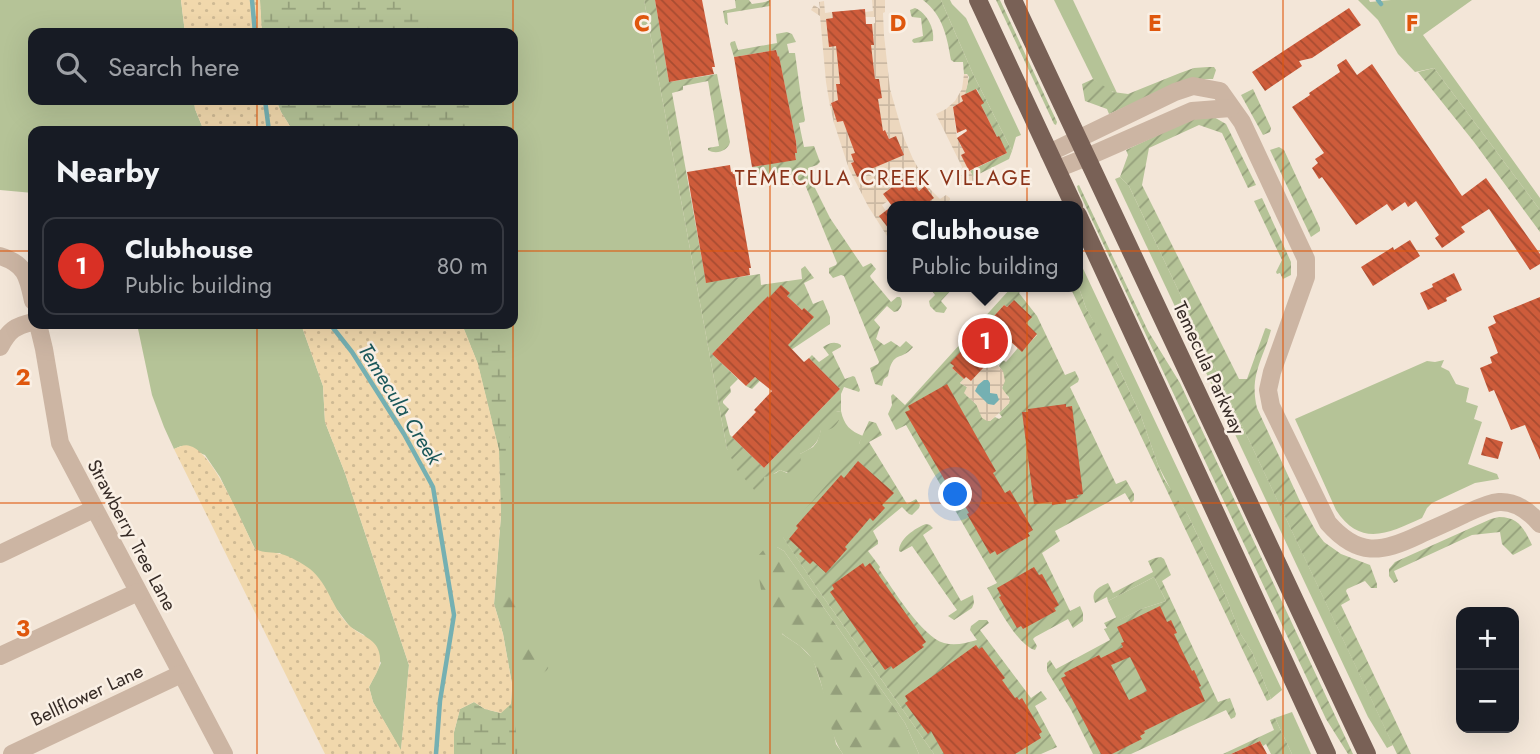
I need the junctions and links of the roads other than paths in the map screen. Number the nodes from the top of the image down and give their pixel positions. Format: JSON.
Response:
{"nodes":[{"id":1,"x":978,"y":0,"type":"edge"},
{"id":2,"x":1013,"y":0,"type":"edge"},
{"id":3,"x":1231,"y":108,"type":"junction"},
{"id":4,"x":1078,"y":139,"type":"junction"},
{"id":5,"x":1087,"y":158,"type":"junction"},
{"id":6,"x":1053,"y":161,"type":"junction"},
{"id":7,"x":1072,"y":201,"type":"edge"},
{"id":8,"x":1083,"y":226,"type":"edge"},
{"id":9,"x":0,"y":256,"type":"edge"},
{"id":10,"x":28,"y":281,"type":"edge"},
{"id":11,"x":28,"y":324,"type":"edge"},
{"id":12,"x":39,"y":329,"type":"edge"},
{"id":13,"x":0,"y":347,"type":"edge"},
{"id":14,"x":94,"y":509,"type":"junction"},
{"id":15,"x":1540,"y":524,"type":"edge"},
{"id":16,"x":0,"y":554,"type":"edge"},
{"id":17,"x":138,"y":592,"type":"junction"},
{"id":18,"x":1,"y":654,"type":"edge"},
{"id":19,"x":181,"y":674,"type":"junction"},
{"id":20,"x":12,"y":754,"type":"edge"},
{"id":21,"x":224,"y":754,"type":"edge"},
{"id":22,"x":1327,"y":754,"type":"edge"},
{"id":23,"x":1367,"y":754,"type":"edge"}],
"edges":[{"from":1,"to":6,"type":"main road"},
{"from":2,"to":4,"type":"main road","name":"Temecula Parkway"},
{"from":3,"to":4,"type":"street"},
{"from":3,"to":5,"type":"street"},
{"from":3,"to":15,"type":"street"},
{"from":4,"to":5,"type":"main road","name":"Temecula Parkway"},
{"from":4,"to":6,"type":"street"},
{"from":5,"to":6,"type":"street"},
{"from":5,"to":23,"type":"main road","name":"Temecula Parkway"},
{"from":6,"to":7,"type":"main road"},
{"from":8,"to":22,"type":"main road"},
{"from":9,"to":10,"type":"street"},
{"from":11,"to":13,"type":"street"},
{"from":12,"to":14,"type":"street","name":"Strawberry Tree Lane"},
{"from":14,"to":16,"type":"street"},
{"from":14,"to":17,"type":"street","name":"Strawberry Tree Lane"},
{"from":17,"to":18,"type":"street"},
{"from":17,"to":19,"type":"street","name":"Strawberry Tree Lane"},
{"from":19,"to":20,"type":"street","name":"Bellflower Lane"},
{"from":19,"to":21,"type":"street","name":"Strawberry Tree Lane"}]}
